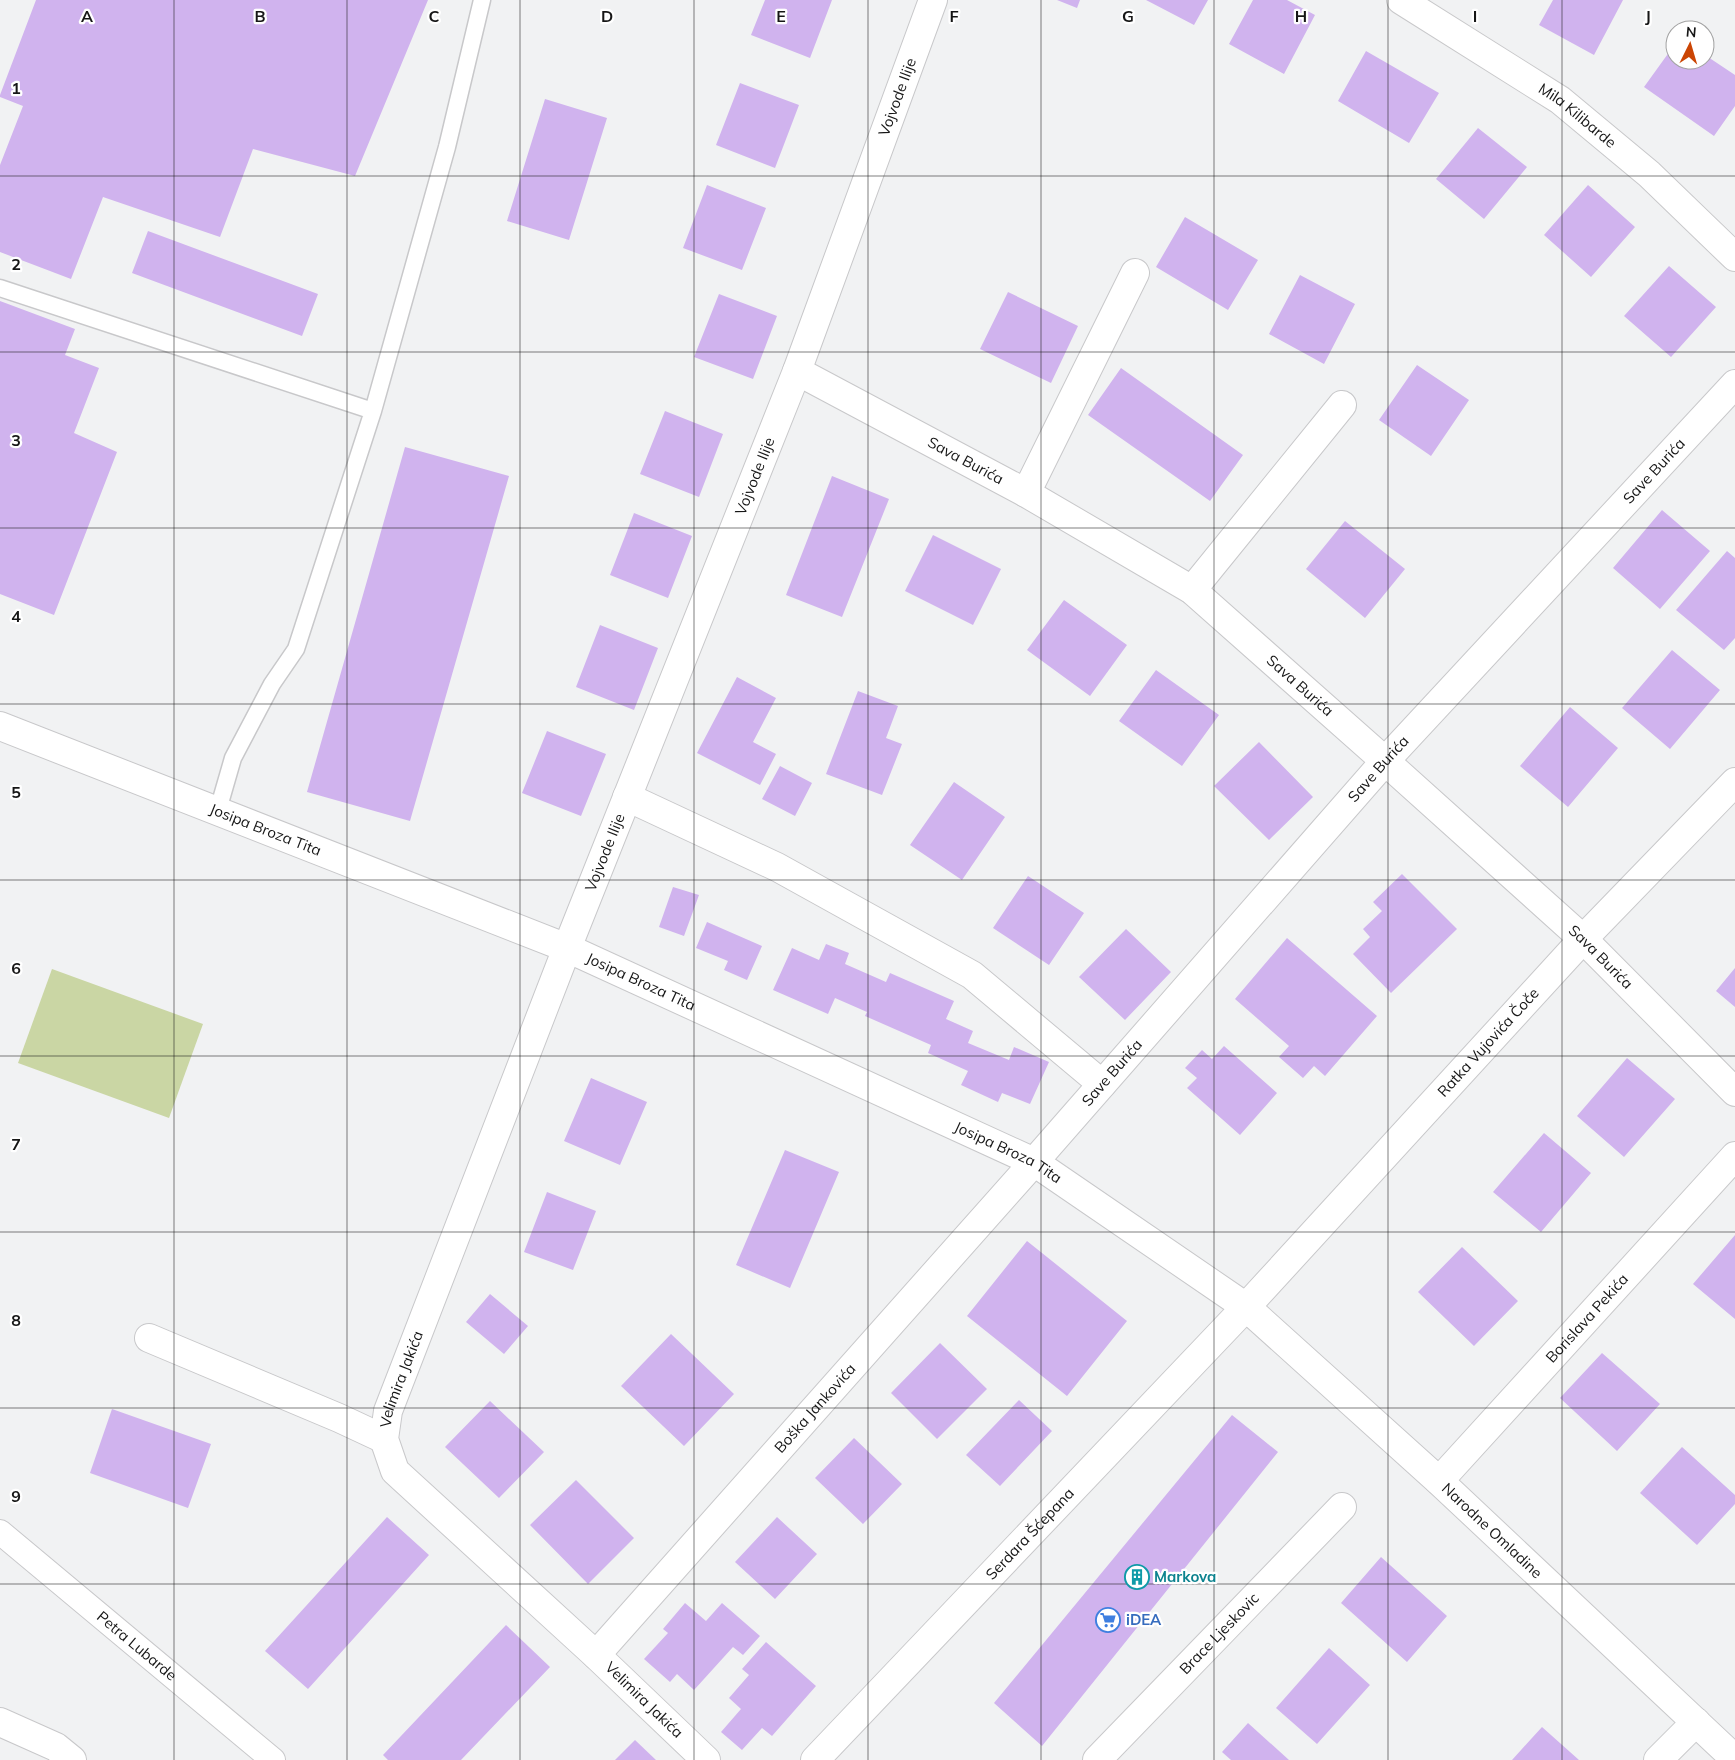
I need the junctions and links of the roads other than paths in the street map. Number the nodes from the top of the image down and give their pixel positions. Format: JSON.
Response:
{"nodes":[{"id":1,"x":482,"y":0,"type":"edge"},
{"id":2,"x":934,"y":0,"type":"edge"},
{"id":3,"x":1401,"y":0,"type":"edge"},
{"id":4,"x":1735,"y":257,"type":"edge"},
{"id":5,"x":1135,"y":273,"type":"dead end"},
{"id":6,"x":0,"y":288,"type":"edge"},
{"id":7,"x":797,"y":371,"type":"junction"},
{"id":8,"x":1735,"y":384,"type":"edge"},
{"id":9,"x":1342,"y":405,"type":"dead end"},
{"id":10,"x":373,"y":411,"type":"junction"},
{"id":11,"x":1026,"y":493,"type":"junction"},
{"id":12,"x":1192,"y":590,"type":"junction"},
{"id":13,"x":0,"y":726,"type":"edge"},
{"id":14,"x":1385,"y":760,"type":"junction"},
{"id":15,"x":1735,"y":782,"type":"edge"},
{"id":16,"x":627,"y":797,"type":"junction"},
{"id":17,"x":218,"y":810,"type":"junction"},
{"id":18,"x":1583,"y":939,"type":"junction"},
{"id":19,"x":567,"y":948,"type":"junction"},
{"id":20,"x":1102,"y":1084,"type":"junction"},
{"id":21,"x":1735,"y":1092,"type":"edge"},
{"id":22,"x":1735,"y":1156,"type":"edge"},
{"id":23,"x":1034,"y":1162,"type":"junction"},
{"id":24,"x":1246,"y":1307,"type":"junction"},
{"id":25,"x":149,"y":1338,"type":"dead end"},
{"id":26,"x":384,"y":1439,"type":"junction"},
{"id":27,"x":1439,"y":1481,"type":"junction"},
{"id":28,"x":1342,"y":1507,"type":"dead end"},
{"id":29,"x":0,"y":1532,"type":"edge"},
{"id":30,"x":596,"y":1655,"type":"junction"},
{"id":31,"x":0,"y":1722,"type":"edge"},
{"id":32,"x":1696,"y":1722,"type":"junction"},
{"id":33,"x":1735,"y":1759,"type":"edge"},
{"id":34,"x":72,"y":1760,"type":"edge"},
{"id":35,"x":273,"y":1760,"type":"edge"},
{"id":36,"x":706,"y":1760,"type":"edge"},
{"id":37,"x":815,"y":1760,"type":"edge"},
{"id":38,"x":1097,"y":1760,"type":"edge"},
{"id":39,"x":1658,"y":1760,"type":"edge"}],
"edges":[{"from":1,"to":10,"type":"lane"},
{"from":2,"to":7,"type":"street","name":"Vojvode Ilije"},
{"from":3,"to":4,"type":"street","name":"Mila Kilibarde"},
{"from":5,"to":11,"type":"street"},
{"from":6,"to":10,"type":"lane"},
{"from":7,"to":11,"type":"street","name":"Sava Burića"},
{"from":7,"to":16,"type":"street","name":"Vojvode Ilije"},
{"from":8,"to":14,"type":"street","name":"Save Burića"},
{"from":9,"to":12,"type":"street"},
{"from":10,"to":17,"type":"lane"},
{"from":11,"to":12,"type":"street","name":"Sava Burića"},
{"from":12,"to":14,"type":"street","name":"Sava Burića"},
{"from":13,"to":17,"type":"street","name":"Josipa Broza Tita"},
{"from":14,"to":18,"type":"street","name":"Sava Burića"},
{"from":14,"to":20,"type":"street","name":"Save Burića"},
{"from":15,"to":18,"type":"street","name":"Ratka Vujovića Čoče"},
{"from":16,"to":19,"type":"street","name":"Vojvode Ilije"},
{"from":16,"to":20,"type":"street"},
{"from":17,"to":19,"type":"street","name":"Josipa Broza Tita"},
{"from":18,"to":21,"type":"street","name":"Sava Burića"},
{"from":18,"to":24,"type":"street","name":"Ratka Vujovića Čoče"},
{"from":19,"to":23,"type":"street","name":"Josipa Broza Tita"},
{"from":19,"to":26,"type":"street","name":"Velimira Jakića"},
{"from":20,"to":23,"type":"street","name":"Save Burića"},
{"from":22,"to":27,"type":"street","name":"Borislava Pekića"},
{"from":23,"to":24,"type":"street","name":"Josipa Broza Tita"},
{"from":23,"to":30,"type":"street","name":"Boška Jankovića"},
{"from":24,"to":27,"type":"street","name":"Narodne Omladine"},
{"from":24,"to":37,"type":"street","name":"Serdara Šćepana"},
{"from":25,"to":26,"type":"street"},
{"from":26,"to":30,"type":"street","name":"Velimira Jakića"},
{"from":27,"to":32,"type":"street","name":"Narodne Omladine"},
{"from":28,"to":38,"type":"street","name":"Brace Ljeskovic"},
{"from":29,"to":35,"type":"street","name":"Petra Lubarde"},
{"from":30,"to":36,"type":"street","name":"Velimira Jakića"},
{"from":31,"to":34,"type":"street"},
{"from":32,"to":33,"type":"street","name":"Narodne Omladine"},
{"from":32,"to":39,"type":"street"}]}
